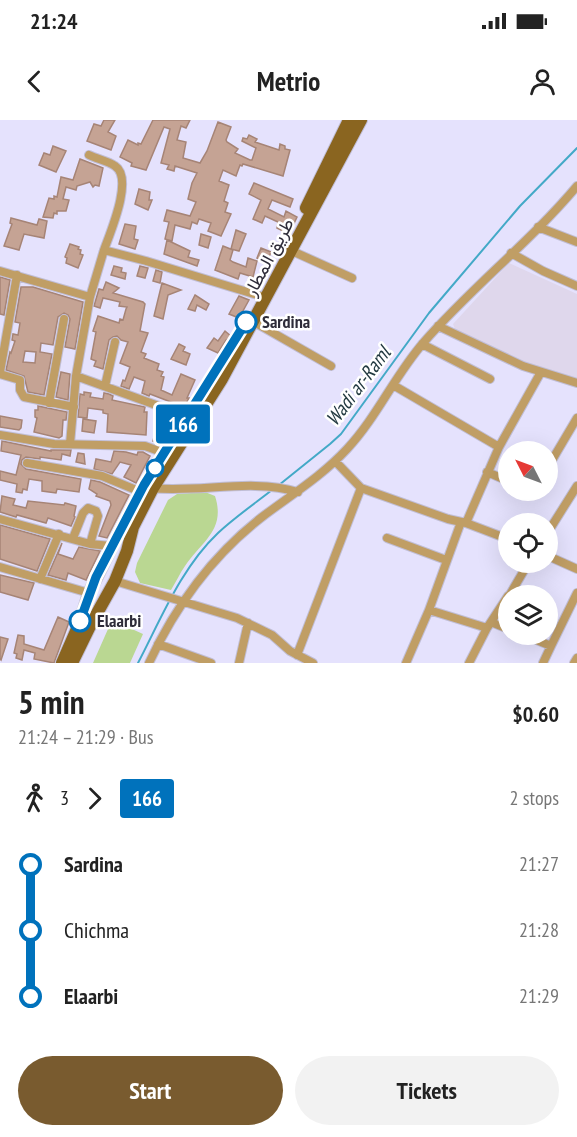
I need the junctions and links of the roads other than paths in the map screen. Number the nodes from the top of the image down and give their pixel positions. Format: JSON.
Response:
{"nodes":[{"id":1,"x":335,"y":120,"type":"edge"},
{"id":2,"x":350,"y":120,"type":"edge"},
{"id":3,"x":361,"y":120,"type":"edge"},
{"id":4,"x":342,"y":135,"type":"junction"},
{"id":5,"x":89,"y":156,"type":"dead end"},
{"id":6,"x":577,"y":186,"type":"edge"},
{"id":7,"x":538,"y":227,"type":"junction"},
{"id":8,"x":577,"y":242,"type":"edge"},
{"id":9,"x":104,"y":250,"type":"junction"},
{"id":10,"x":292,"y":251,"type":"junction"},
{"id":11,"x":511,"y":253,"type":"junction"},
{"id":12,"x":0,"y":271,"type":"edge"},
{"id":13,"x":17,"y":275,"type":"junction"},
{"id":14,"x":352,"y":278,"type":"dead end"},
{"id":15,"x":577,"y":286,"type":"edge"},
{"id":16,"x":90,"y":297,"type":"junction"},
{"id":17,"x":264,"y":297,"type":"junction"},
{"id":18,"x":64,"y":319,"type":"dead end"},
{"id":19,"x":254,"y":322,"type":"junction"},
{"id":20,"x":438,"y":326,"type":"junction"},
{"id":21,"x":115,"y":342,"type":"dead end"},
{"id":22,"x":422,"y":344,"type":"junction"},
{"id":23,"x":331,"y":366,"type":"dead end"},
{"id":24,"x":541,"y":372,"type":"junction"},
{"id":25,"x":0,"y":373,"type":"edge"},
{"id":26,"x":76,"y":376,"type":"junction"},
{"id":27,"x":490,"y":379,"type":"dead end"},
{"id":28,"x":577,"y":384,"type":"edge"},
{"id":29,"x":393,"y":385,"type":"junction"},
{"id":30,"x":105,"y":386,"type":"junction"},
{"id":31,"x":49,"y":403,"type":"junction"},
{"id":32,"x":74,"y":406,"type":"junction"},
{"id":33,"x":192,"y":418,"type":"junction"},
{"id":34,"x":577,"y":418,"type":"edge"},
{"id":35,"x":0,"y":435,"type":"edge"},
{"id":36,"x":502,"y":441,"type":"edge"},
{"id":37,"x":70,"y":444,"type":"junction"},
{"id":38,"x":498,"y":446,"type":"edge"},
{"id":39,"x":498,"y":449,"type":"edge"},
{"id":40,"x":558,"y":450,"type":"edge"},
{"id":41,"x":169,"y":455,"type":"junction"},
{"id":42,"x":334,"y":461,"type":"junction"},
{"id":43,"x":27,"y":463,"type":"dead end"},
{"id":44,"x":487,"y":472,"type":"junction"},
{"id":45,"x":498,"y":477,"type":"edge"},
{"id":46,"x":577,"y":486,"type":"edge"},
{"id":47,"x":146,"y":488,"type":"junction"},
{"id":48,"x":362,"y":488,"type":"junction"},
{"id":49,"x":298,"y":492,"type":"junction"},
{"id":50,"x":558,"y":516,"type":"edge"},
{"id":51,"x":0,"y":519,"type":"edge"},
{"id":52,"x":463,"y":522,"type":"junction"},
{"id":53,"x":59,"y":534,"type":"junction"},
{"id":54,"x":498,"y":535,"type":"edge"},
{"id":55,"x":74,"y":538,"type":"junction"},
{"id":56,"x":387,"y":538,"type":"dead end"},
{"id":57,"x":90,"y":544,"type":"junction"},
{"id":58,"x":113,"y":544,"type":"junction"},
{"id":59,"x":127,"y":551,"type":"junction"},
{"id":60,"x":446,"y":560,"type":"junction"},
{"id":61,"x":558,"y":560,"type":"edge"},
{"id":62,"x":0,"y":567,"type":"edge"},
{"id":63,"x":577,"y":569,"type":"edge"},
{"id":64,"x":40,"y":579,"type":"junction"},
{"id":65,"x":115,"y":581,"type":"junction"},
{"id":66,"x":577,"y":593,"type":"edge"},
{"id":67,"x":88,"y":597,"type":"junction"},
{"id":68,"x":182,"y":603,"type":"junction"},
{"id":69,"x":100,"y":608,"type":"junction"},
{"id":70,"x":429,"y":610,"type":"junction"},
{"id":71,"x":498,"y":612,"type":"edge"},
{"id":72,"x":248,"y":623,"type":"junction"},
{"id":73,"x":489,"y":625,"type":"junction"},
{"id":74,"x":498,"y":627,"type":"edge"},
{"id":75,"x":158,"y":644,"type":"junction"},
{"id":76,"x":551,"y":646,"type":"joint"},
{"id":77,"x":297,"y":655,"type":"junction"},
{"id":78,"x":577,"y":658,"type":"edge"},
{"id":79,"x":62,"y":663,"type":"edge"},
{"id":80,"x":72,"y":663,"type":"edge"},
{"id":81,"x":149,"y":663,"type":"edge"},
{"id":82,"x":211,"y":663,"type":"edge"},
{"id":83,"x":239,"y":663,"type":"edge"},
{"id":84,"x":313,"y":663,"type":"edge"},
{"id":85,"x":406,"y":663,"type":"edge"},
{"id":86,"x":469,"y":663,"type":"edge"},
{"id":87,"x":543,"y":663,"type":"edge"},
{"id":88,"x":574,"y":663,"type":"edge"}],
"edges":[{"from":1,"to":4,"type":"main road"},
{"from":2,"to":4,"type":"main road","name":"طريق المطار"},
{"from":3,"to":10,"type":"main road","name":"طريق المطار"},
{"from":4,"to":17,"type":"main road","name":"طريق المطار"},
{"from":5,"to":9,"type":"street"},
{"from":6,"to":7,"type":"street"},
{"from":7,"to":8,"type":"street"},
{"from":7,"to":11,"type":"street"},
{"from":9,"to":16,"type":"street"},
{"from":9,"to":17,"type":"street"},
{"from":10,"to":14,"type":"street"},
{"from":10,"to":17,"type":"main road","name":"طريق المطار"},
{"from":11,"to":15,"type":"street"},
{"from":11,"to":20,"type":"street"},
{"from":12,"to":13,"type":"street"},
{"from":13,"to":16,"type":"street"},
{"from":13,"to":25,"type":"street"},
{"from":16,"to":26,"type":"street"},
{"from":17,"to":19,"type":"main road","name":"طريق المطار"},
{"from":17,"to":33,"type":"main road","name":"طريق المطار"},
{"from":18,"to":31,"type":"street"},
{"from":19,"to":23,"type":"street"},
{"from":19,"to":33,"type":"main road","name":"طريق المطار"},
{"from":20,"to":22,"type":"street"},
{"from":20,"to":24,"type":"street"},
{"from":21,"to":30,"type":"street"},
{"from":22,"to":27,"type":"street"},
{"from":22,"to":29,"type":"street"},
{"from":24,"to":28,"type":"street"},
{"from":24,"to":36,"type":"street"},
{"from":25,"to":31,"type":"street"},
{"from":26,"to":30,"type":"street"},
{"from":26,"to":32,"type":"street"},
{"from":29,"to":38,"type":"street"},
{"from":29,"to":42,"type":"street"},
{"from":30,"to":33,"type":"street"},
{"from":31,"to":32,"type":"street"},
{"from":32,"to":37,"type":"street"},
{"from":33,"to":41,"type":"main road","name":"طريق المطار"},
{"from":34,"to":40,"type":"street"},
{"from":35,"to":37,"type":"street"},
{"from":37,"to":41,"type":"street"},
{"from":39,"to":44,"type":"street"},
{"from":41,"to":47,"type":"main road","name":"طريق المطار"},
{"from":42,"to":48,"type":"street"},
{"from":42,"to":49,"type":"street"},
{"from":43,"to":47,"type":"street"},
{"from":44,"to":45,"type":"street"},
{"from":44,"to":52,"type":"street"},
{"from":46,"to":50,"type":"street"},
{"from":47,"to":49,"type":"street"},
{"from":47,"to":58,"type":"main road","name":"طريق المطار"},
{"from":47,"to":59,"type":"main road","name":"طريق المطار"},
{"from":48,"to":52,"type":"street"},
{"from":48,"to":77,"type":"street"},
{"from":49,"to":68,"type":"street"},
{"from":51,"to":53,"type":"street"},
{"from":52,"to":54,"type":"street"},
{"from":52,"to":60,"type":"street"},
{"from":53,"to":55,"type":"street"},
{"from":53,"to":64,"type":"street"},
{"from":55,"to":57,"type":"street"},
{"from":55,"to":57,"type":"street"},
{"from":56,"to":60,"type":"street"},
{"from":57,"to":58,"type":"street"},
{"from":58,"to":59,"type":"main road"},
{"from":58,"to":67,"type":"main road","name":"طريق المطار"},
{"from":59,"to":65,"type":"main road","name":"طريق المطار"},
{"from":60,"to":70,"type":"street"},
{"from":61,"to":63,"type":"street"},
{"from":62,"to":64,"type":"street"},
{"from":64,"to":67,"type":"street"},
{"from":65,"to":68,"type":"street"},
{"from":65,"to":69,"type":"main road","name":"طريق المطار"},
{"from":66,"to":76,"type":"street"},
{"from":67,"to":69,"type":"main road"},
{"from":67,"to":79,"type":"main road","name":"طريق المطار"},
{"from":68,"to":72,"type":"street"},
{"from":68,"to":75,"type":"street"},
{"from":69,"to":80,"type":"main road","name":"طريق المطار"},
{"from":70,"to":73,"type":"street"},
{"from":70,"to":85,"type":"street"},
{"from":71,"to":73,"type":"street"},
{"from":72,"to":77,"type":"street"},
{"from":72,"to":83,"type":"street"},
{"from":73,"to":74,"type":"street"},
{"from":73,"to":86,"type":"street"},
{"from":75,"to":81,"type":"street"},
{"from":75,"to":82,"type":"street"},
{"from":76,"to":87,"type":"street"},
{"from":77,"to":84,"type":"street"},
{"from":78,"to":88,"type":"street"}]}
